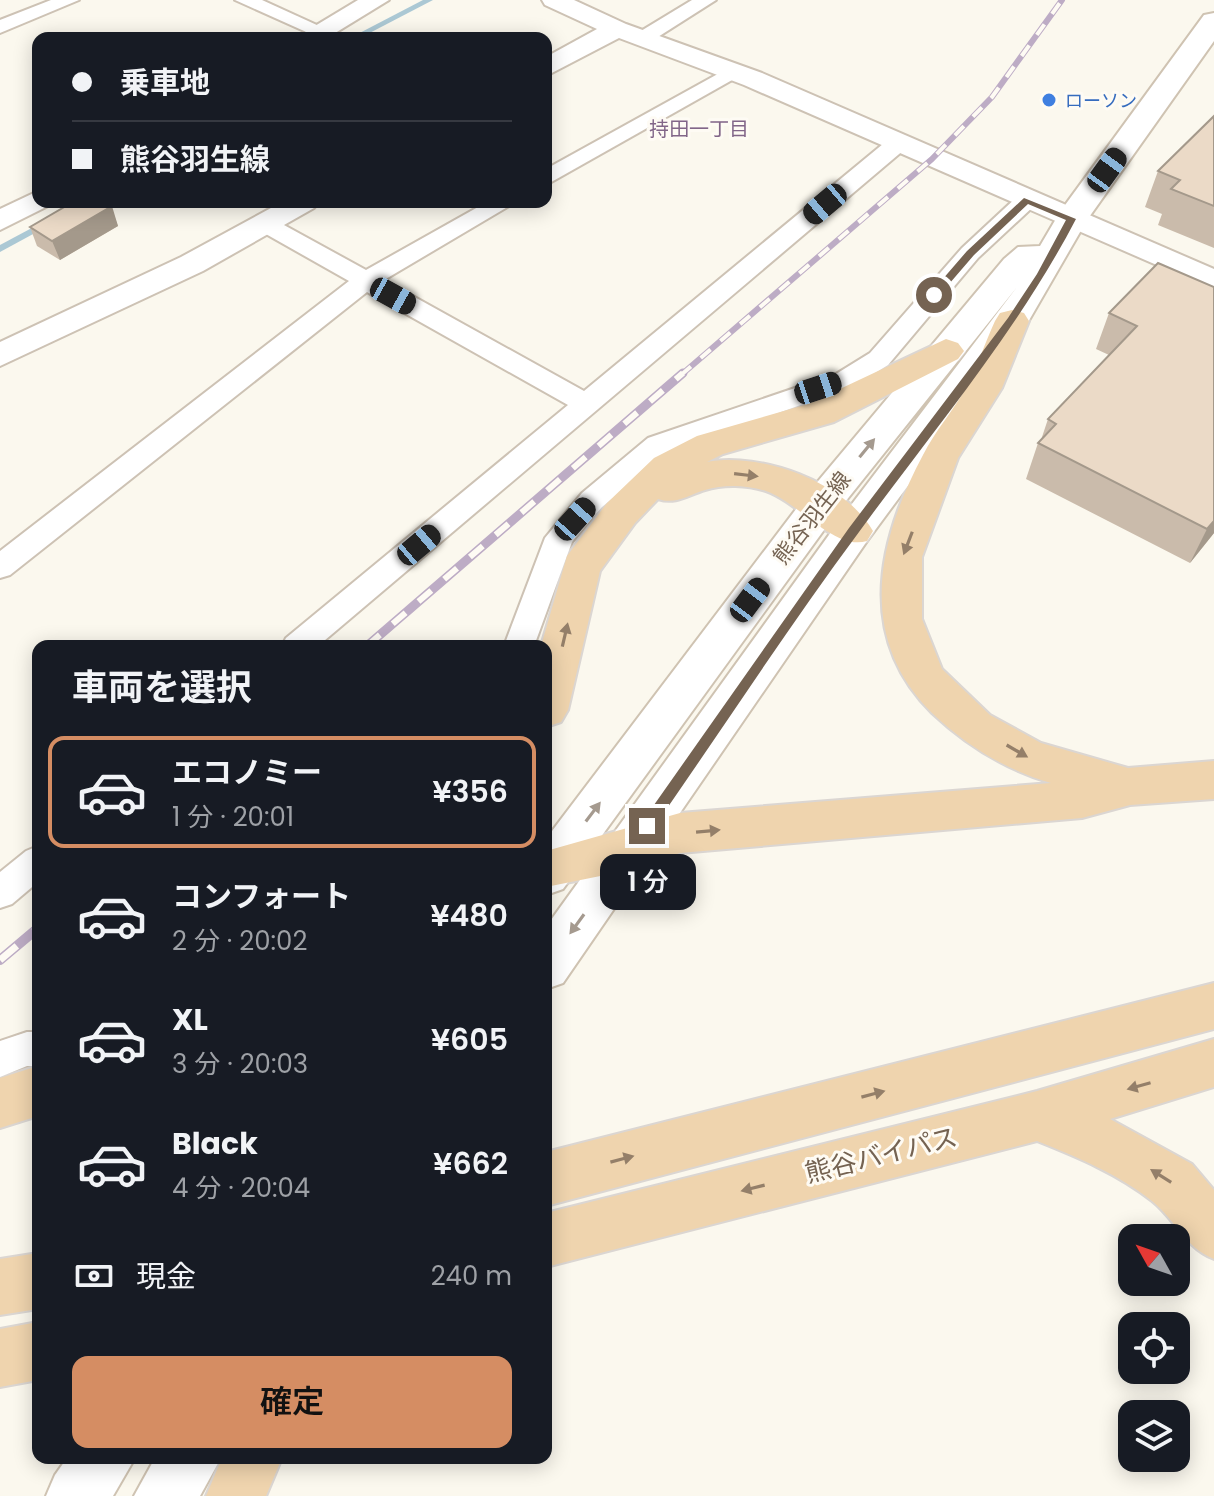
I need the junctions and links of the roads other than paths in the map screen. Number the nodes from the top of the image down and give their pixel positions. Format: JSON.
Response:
{"nodes":[{"id":1,"x":69,"y":0,"type":"edge"},
{"id":2,"x":245,"y":0,"type":"edge"},
{"id":3,"x":377,"y":0,"type":"edge"},
{"id":4,"x":554,"y":0,"type":"edge"},
{"id":5,"x":706,"y":0,"type":"edge"},
{"id":6,"x":1214,"y":21,"type":"edge"},
{"id":7,"x":0,"y":27,"type":"edge"},
{"id":8,"x":310,"y":32,"type":"edge"},
{"id":9,"x":318,"y":32,"type":"edge"},
{"id":10,"x":630,"y":33,"type":"junction"},
{"id":11,"x":552,"y":66,"type":"edge"},
{"id":12,"x":734,"y":71,"type":"junction"},
{"id":13,"x":897,"y":144,"type":"junction"},
{"id":14,"x":552,"y":175,"type":"edge"},
{"id":15,"x":1027,"y":200,"type":"junction"},
{"id":16,"x":32,"y":203,"type":"edge"},
{"id":17,"x":293,"y":208,"type":"edge"},
{"id":18,"x":493,"y":208,"type":"edge"},
{"id":19,"x":1071,"y":219,"type":"junction"},
{"id":20,"x":0,"y":221,"type":"edge"},
{"id":21,"x":265,"y":224,"type":"junction"},
{"id":22,"x":1214,"y":280,"type":"edge"},
{"id":23,"x":365,"y":281,"type":"junction"},
{"id":24,"x":1012,"y":321,"type":"junction"},
{"id":25,"x":946,"y":351,"type":"junction"},
{"id":26,"x":0,"y":355,"type":"edge"},
{"id":27,"x":588,"y":405,"type":"junction"},
{"id":28,"x":823,"y":502,"type":"junction"},
{"id":29,"x":621,"y":513,"type":"junction"},
{"id":30,"x":853,"y":531,"type":"junction"},
{"id":31,"x":0,"y":567,"type":"edge"},
{"id":32,"x":304,"y":640,"type":"edge"},
{"id":33,"x":521,"y":640,"type":"edge"},
{"id":34,"x":552,"y":685,"type":"edge"},
{"id":35,"x":1214,"y":780,"type":"edge"},
{"id":36,"x":1130,"y":786,"type":"junction"},
{"id":37,"x":630,"y":850,"type":"junction"},
{"id":38,"x":32,"y":866,"type":"edge"},
{"id":39,"x":552,"y":867,"type":"edge"},
{"id":40,"x":552,"y":871,"type":"edge"},
{"id":41,"x":0,"y":893,"type":"edge"},
{"id":42,"x":552,"y":959,"type":"edge"},
{"id":43,"x":1214,"y":1006,"type":"edge"},
{"id":44,"x":32,"y":1051,"type":"edge"},
{"id":45,"x":0,"y":1059,"type":"edge"},
{"id":46,"x":1214,"y":1063,"type":"edge"},
{"id":47,"x":32,"y":1093,"type":"edge"},
{"id":48,"x":0,"y":1103,"type":"edge"},
{"id":49,"x":1037,"y":1116,"type":"junction"},
{"id":50,"x":552,"y":1177,"type":"edge"},
{"id":51,"x":1214,"y":1232,"type":"edge"},
{"id":52,"x":552,"y":1238,"type":"edge"},
{"id":53,"x":32,"y":1282,"type":"edge"},
{"id":54,"x":0,"y":1287,"type":"edge"},
{"id":55,"x":32,"y":1352,"type":"edge"},
{"id":56,"x":0,"y":1358,"type":"edge"},
{"id":57,"x":100,"y":1464,"type":"edge"},
{"id":58,"x":187,"y":1464,"type":"edge"},
{"id":59,"x":249,"y":1464,"type":"edge"},
{"id":60,"x":76,"y":1496,"type":"edge"},
{"id":61,"x":164,"y":1496,"type":"edge"},
{"id":62,"x":236,"y":1496,"type":"edge"}],
"edges":[{"from":1,"to":7,"type":"street"},
{"from":2,"to":8,"type":"street"},
{"from":3,"to":9,"type":"street"},
{"from":4,"to":10,"type":"street"},
{"from":5,"to":10,"type":"street"},
{"from":6,"to":19,"type":"main road","name":"熊谷羽生線"},
{"from":10,"to":11,"type":"street"},
{"from":10,"to":12,"type":"street"},
{"from":12,"to":13,"type":"street"},
{"from":12,"to":14,"type":"street"},
{"from":13,"to":15,"type":"street"},
{"from":13,"to":27,"type":"street"},
{"from":15,"to":19,"type":"street"},
{"from":15,"to":33,"type":"street"},
{"from":16,"to":20,"type":"street"},
{"from":17,"to":21,"type":"street"},
{"from":18,"to":23,"type":"street"},
{"from":19,"to":22,"type":"street"},
{"from":19,"to":24,"type":"main road","name":"熊谷羽生線"},
{"from":19,"to":25,"type":"main road","name":"熊谷羽生線"},
{"from":21,"to":23,"type":"street"},
{"from":21,"to":26,"type":"street"},
{"from":23,"to":27,"type":"street"},
{"from":23,"to":31,"type":"street"},
{"from":24,"to":30,"type":"main road","name":"熊谷羽生線"},
{"from":24,"to":36,"type":"highway","one_way":true},
{"from":28,"to":25,"type":"main road","name":"熊谷羽生線","one_way":true},
{"from":25,"to":29,"type":"highway"},
{"from":27,"to":32,"type":"street"},
{"from":29,"to":28,"type":"highway","one_way":true},
{"from":28,"to":30,"type":"highway"},
{"from":39,"to":28,"type":"main road","name":"熊谷羽生線","one_way":true},
{"from":34,"to":29,"type":"highway","one_way":true},
{"from":30,"to":37,"type":"main road","name":"熊谷羽生線"},
{"from":35,"to":36,"type":"highway"},
{"from":37,"to":36,"type":"highway","one_way":true},
{"from":37,"to":40,"type":"highway"},
{"from":37,"to":42,"type":"main road","name":"熊谷羽生線","one_way":true},
{"from":38,"to":41,"type":"street"},
{"from":50,"to":43,"type":"highway","one_way":true},
{"from":44,"to":45,"type":"street"},
{"from":46,"to":49,"type":"highway","name":"熊谷バイパス","one_way":true},
{"from":47,"to":48,"type":"highway"},
{"from":51,"to":49,"type":"highway","one_way":true},
{"from":49,"to":52,"type":"highway","name":"熊谷バイパス","one_way":true},
{"from":53,"to":54,"type":"highway"},
{"from":55,"to":56,"type":"highway"},
{"from":57,"to":60,"type":"main road"},
{"from":58,"to":61,"type":"main road"},
{"from":59,"to":62,"type":"highway"}]}
